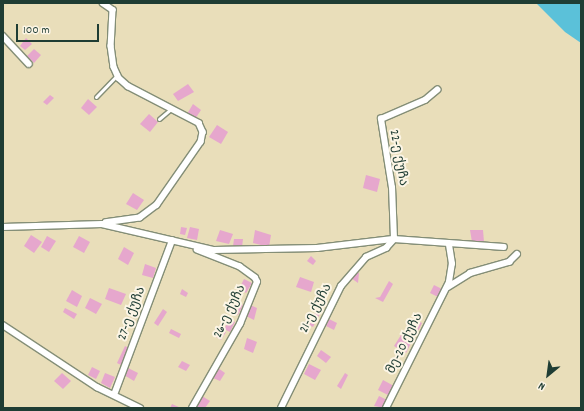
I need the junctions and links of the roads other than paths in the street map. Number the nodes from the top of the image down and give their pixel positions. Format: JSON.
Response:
{"nodes":[{"id":1,"x":103,"y":3,"type":"edge"},
{"id":2,"x":3,"y":36,"type":"edge"},
{"id":3,"x":29,"y":64,"type":"dead end"},
{"id":4,"x":118,"y":74,"type":"junction"},
{"id":5,"x":437,"y":90,"type":"dead end"},
{"id":6,"x":96,"y":97,"type":"dead end"},
{"id":7,"x":172,"y":108,"type":"junction"},
{"id":8,"x":159,"y":119,"type":"dead end"},
{"id":9,"x":102,"y":224,"type":"junction"},
{"id":10,"x":3,"y":227,"type":"edge"},
{"id":11,"x":394,"y":239,"type":"junction"},
{"id":12,"x":172,"y":241,"type":"junction"},
{"id":13,"x":178,"y":243,"type":"junction"},
{"id":14,"x":449,"y":244,"type":"junction"},
{"id":15,"x":504,"y":247,"type":"dead end"},
{"id":16,"x":517,"y":254,"type":"dead end"},
{"id":17,"x":445,"y":290,"type":"junction"},
{"id":18,"x":3,"y":325,"type":"edge"},
{"id":19,"x":114,"y":395,"type":"junction"},
{"id":20,"x":140,"y":408,"type":"edge"},
{"id":21,"x":192,"y":408,"type":"edge"},
{"id":22,"x":281,"y":408,"type":"edge"},
{"id":23,"x":386,"y":408,"type":"edge"}],
"edges":[{"from":1,"to":4,"type":"street"},
{"from":2,"to":3,"type":"street"},
{"from":4,"to":6,"type":"lane"},
{"from":4,"to":7,"type":"street"},
{"from":5,"to":11,"type":"street","name":"22-ე ქუჩა"},
{"from":7,"to":8,"type":"lane"},
{"from":7,"to":9,"type":"street"},
{"from":9,"to":10,"type":"street"},
{"from":9,"to":12,"type":"street"},
{"from":11,"to":13,"type":"street"},
{"from":11,"to":14,"type":"street"},
{"from":11,"to":22,"type":"street","name":"21-ე ქუჩა"},
{"from":12,"to":13,"type":"street"},
{"from":12,"to":19,"type":"street","name":"27-ე ქუჩა"},
{"from":13,"to":21,"type":"street","name":"26-ე ქუჩა"},
{"from":14,"to":15,"type":"street"},
{"from":14,"to":17,"type":"street","name":"მე-20 ქუჩა"},
{"from":16,"to":17,"type":"street","name":"მე-20 ქუჩა"},
{"from":17,"to":23,"type":"street","name":"მე-20 ქუჩა"},
{"from":18,"to":19,"type":"street"},
{"from":19,"to":20,"type":"street"}]}
